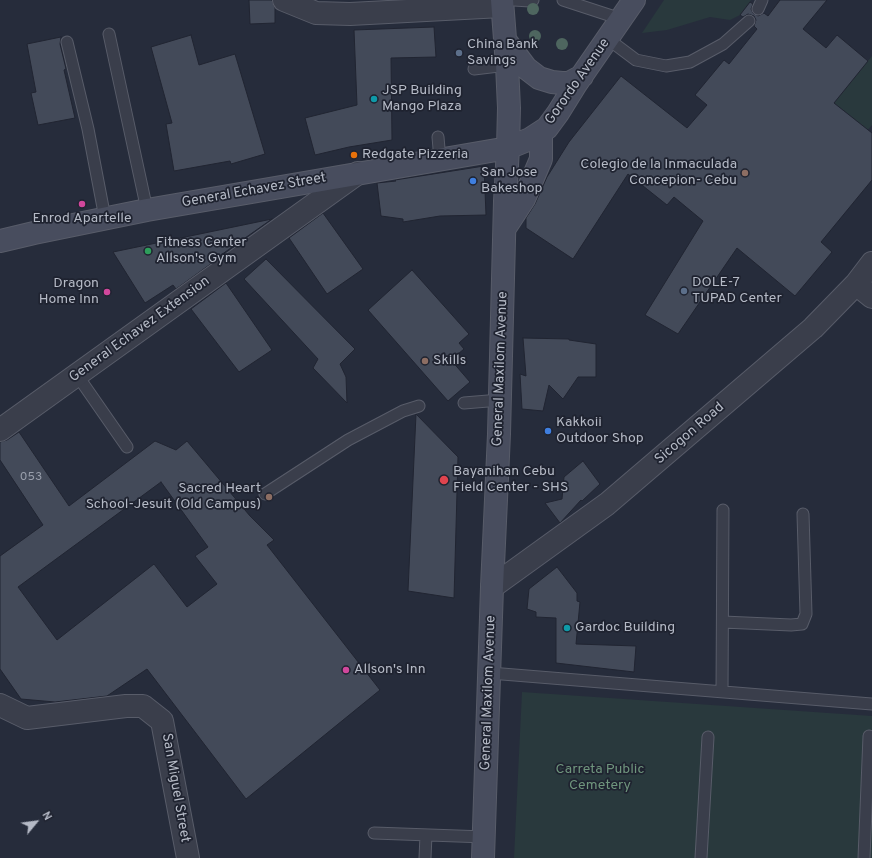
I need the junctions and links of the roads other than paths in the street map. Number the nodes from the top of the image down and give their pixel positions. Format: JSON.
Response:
{"nodes":[{"id":1,"x":284,"y":0,"type":"edge"},
{"id":2,"x":533,"y":0,"type":"edge"},
{"id":3,"x":563,"y":0,"type":"edge"},
{"id":4,"x":634,"y":0,"type":"edge"},
{"id":5,"x":506,"y":2,"type":"edge"},
{"id":6,"x":316,"y":7,"type":"edge"},
{"id":7,"x":621,"y":19,"type":"junction"},
{"id":8,"x":749,"y":21,"type":"dead end"},
{"id":9,"x":109,"y":34,"type":"dead end"},
{"id":10,"x":608,"y":39,"type":"junction"},
{"id":11,"x":505,"y":40,"type":"junction"},
{"id":12,"x":67,"y":42,"type":"dead end"},
{"id":13,"x":508,"y":65,"type":"junction"},
{"id":14,"x":474,"y":69,"type":"dead end"},
{"id":15,"x":582,"y":76,"type":"junction"},
{"id":16,"x":541,"y":132,"type":"junction"},
{"id":17,"x":438,"y":137,"type":"dead end"},
{"id":18,"x":508,"y":148,"type":"junction"},
{"id":19,"x":440,"y":160,"type":"junction"},
{"id":20,"x":358,"y":173,"type":"junction"},
{"id":21,"x":147,"y":210,"type":"junction"},
{"id":22,"x":105,"y":218,"type":"junction"},
{"id":23,"x":505,"y":228,"type":"junction"},
{"id":24,"x":0,"y":241,"type":"edge"},
{"id":25,"x":872,"y":263,"type":"edge"},
{"id":26,"x":864,"y":290,"type":"edge"},
{"id":27,"x":77,"y":375,"type":"junction"},
{"id":28,"x":500,"y":400,"type":"junction"},
{"id":29,"x":464,"y":403,"type":"dead end"},
{"id":30,"x":419,"y":406,"type":"dead end"},
{"id":31,"x":0,"y":430,"type":"edge"},
{"id":32,"x":127,"y":447,"type":"dead end"},
{"id":33,"x":265,"y":494,"type":"dead end"},
{"id":34,"x":723,"y":510,"type":"dead end"},
{"id":35,"x":803,"y":514,"type":"dead end"},
{"id":36,"x":492,"y":587,"type":"junction"},
{"id":37,"x":723,"y":622,"type":"junction"},
{"id":38,"x":490,"y":673,"type":"junction"},
{"id":39,"x":722,"y":692,"type":"junction"},
{"id":40,"x":872,"y":704,"type":"edge"},
{"id":41,"x":0,"y":705,"type":"edge"},
{"id":42,"x":869,"y":736,"type":"dead end"},
{"id":43,"x":708,"y":737,"type":"dead end"},
{"id":44,"x":374,"y":833,"type":"dead end"},
{"id":45,"x":426,"y":835,"type":"junction"},
{"id":46,"x":485,"y":836,"type":"junction"},
{"id":47,"x":188,"y":858,"type":"edge"},
{"id":48,"x":425,"y":858,"type":"edge"},
{"id":49,"x":483,"y":858,"type":"edge"},
{"id":50,"x":701,"y":858,"type":"edge"},
{"id":51,"x":864,"y":858,"type":"edge"}],
"edges":[{"from":1,"to":6,"type":"street"},
{"from":2,"to":5,"type":"lane"},
{"from":3,"to":7,"type":"lane"},
{"from":4,"to":7,"type":"main road","name":"Gorordo Avenue"},
{"from":5,"to":6,"type":"street"},
{"from":5,"to":11,"type":"main road","name":"General Maxilom Avenue"},
{"from":7,"to":10,"type":"main road","name":"Gorordo Avenue"},
{"from":8,"to":10,"type":"lane"},
{"from":9,"to":21,"type":"lane"},
{"from":10,"to":15,"type":"main road","name":"Gorordo Avenue"},
{"from":11,"to":13,"type":"main road","name":"General Maxilom Avenue"},
{"from":11,"to":15,"type":"main road"},
{"from":12,"to":22,"type":"lane"},
{"from":13,"to":14,"type":"lane"},
{"from":13,"to":18,"type":"main road","name":"General Maxilom Avenue"},
{"from":15,"to":16,"type":"main road","name":"Gorordo Avenue"},
{"from":16,"to":18,"type":"main road","name":"Gorordo Avenue"},
{"from":16,"to":23,"type":"main road"},
{"from":17,"to":19,"type":"lane"},
{"from":18,"to":19,"type":"main road","name":"General Echavez Street"},
{"from":18,"to":23,"type":"main road","name":"General Maxilom Avenue"},
{"from":19,"to":20,"type":"main road","name":"General Echavez Street"},
{"from":20,"to":21,"type":"main road","name":"General Echavez Street"},
{"from":20,"to":27,"type":"street","name":"General Echavez Extension"},
{"from":21,"to":22,"type":"main road","name":"General Echavez Street"},
{"from":22,"to":24,"type":"main road","name":"General Echavez Street"},
{"from":23,"to":28,"type":"main road","name":"General Maxilom Avenue"},
{"from":25,"to":26,"type":"street","name":"Sicogon Road"},
{"from":26,"to":36,"type":"street","name":"Sicogon Road"},
{"from":27,"to":31,"type":"street","name":"General Echavez Extension"},
{"from":27,"to":32,"type":"lane"},
{"from":28,"to":29,"type":"lane"},
{"from":28,"to":36,"type":"main road","name":"General Maxilom Avenue"},
{"from":30,"to":33,"type":"lane"},
{"from":34,"to":37,"type":"lane"},
{"from":35,"to":37,"type":"lane"},
{"from":36,"to":38,"type":"main road","name":"General Maxilom Avenue"},
{"from":37,"to":39,"type":"lane"},
{"from":38,"to":39,"type":"lane"},
{"from":38,"to":46,"type":"main road","name":"General Maxilom Avenue"},
{"from":39,"to":40,"type":"lane"},
{"from":41,"to":47,"type":"street","name":"San Miguel Street"},
{"from":42,"to":51,"type":"lane"},
{"from":43,"to":50,"type":"lane"},
{"from":44,"to":45,"type":"lane"},
{"from":45,"to":46,"type":"lane"},
{"from":45,"to":48,"type":"lane"},
{"from":46,"to":49,"type":"main road","name":"General Maxilom Avenue"}]}
